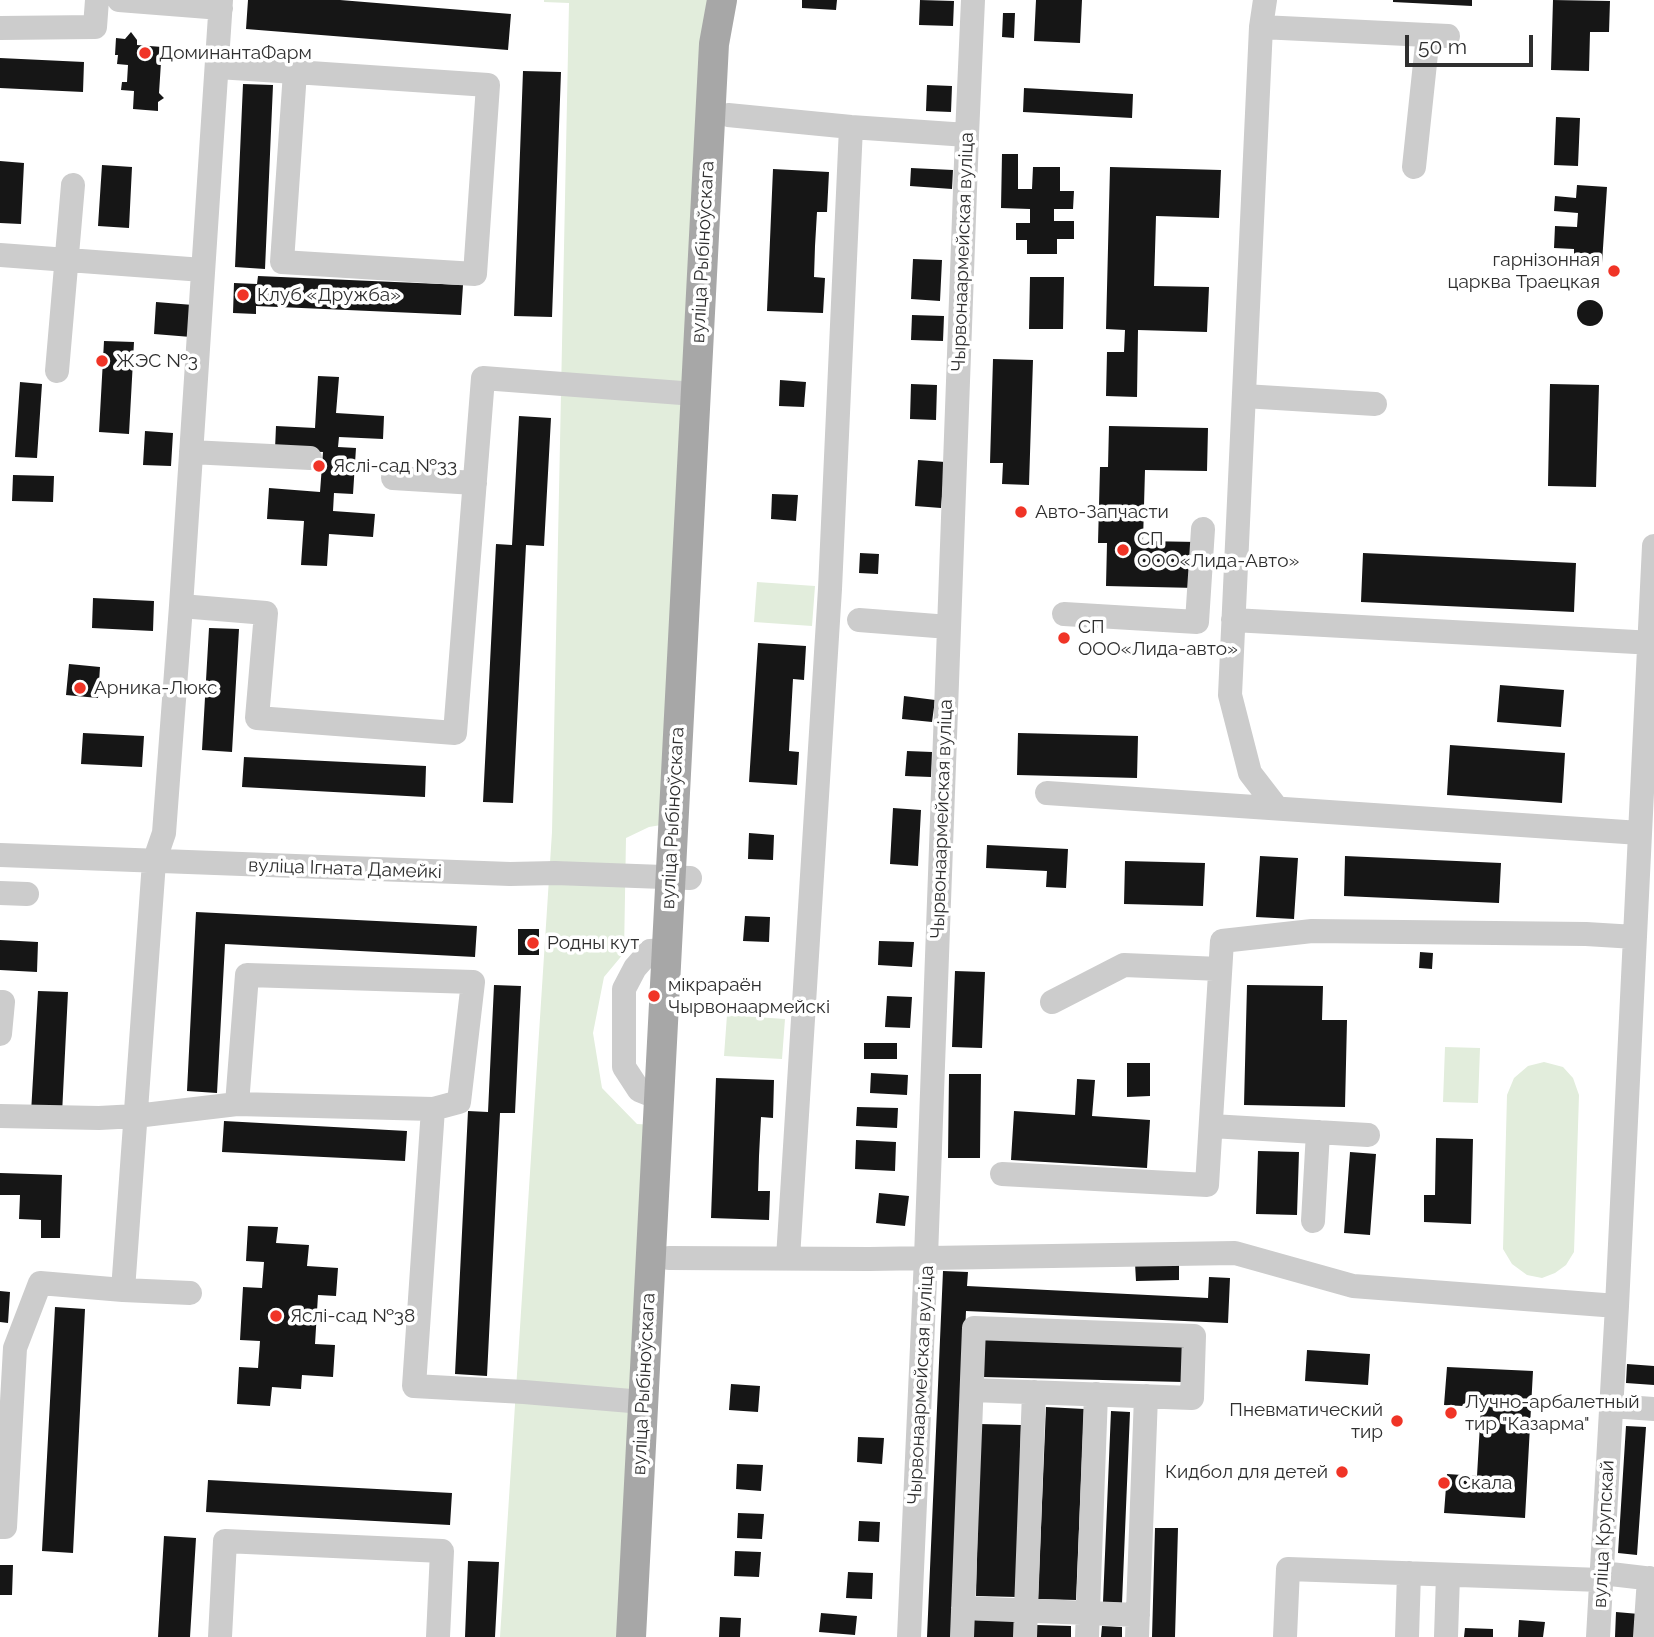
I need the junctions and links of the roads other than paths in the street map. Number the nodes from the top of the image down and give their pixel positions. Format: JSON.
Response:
{"nodes":[{"id":1,"x":97,"y":0,"type":"edge"},
{"id":2,"x":119,"y":0,"type":"edge"},
{"id":3,"x":722,"y":0,"type":"edge"},
{"id":4,"x":732,"y":0,"type":"edge"},
{"id":5,"x":973,"y":0,"type":"edge"},
{"id":6,"x":1265,"y":0,"type":"edge"},
{"id":7,"x":221,"y":4,"type":"edge"},
{"id":8,"x":1261,"y":27,"type":"junction"},
{"id":9,"x":0,"y":28,"type":"edge"},
{"id":10,"x":218,"y":67,"type":"junction"},
{"id":11,"x":295,"y":72,"type":"junction"},
{"id":12,"x":728,"y":115,"type":"junction"},
{"id":13,"x":851,"y":127,"type":"junction"},
{"id":14,"x":967,"y":135,"type":"junction"},
{"id":15,"x":1414,"y":167,"type":"dead end"},
{"id":16,"x":73,"y":185,"type":"dead end"},
{"id":17,"x":0,"y":255,"type":"edge"},
{"id":18,"x":67,"y":260,"type":"junction"},
{"id":19,"x":203,"y":270,"type":"junction"},
{"id":20,"x":57,"y":371,"type":"dead end"},
{"id":21,"x":695,"y":394,"type":"junction"},
{"id":22,"x":1244,"y":396,"type":"junction"},
{"id":23,"x":1375,"y":404,"type":"dead end"},
{"id":24,"x":191,"y":452,"type":"junction"},
{"id":25,"x":310,"y":458,"type":"dead end"},
{"id":26,"x":393,"y":478,"type":"dead end"},
{"id":27,"x":475,"y":483,"type":"junction"},
{"id":28,"x":1203,"y":529,"type":"dead end"},
{"id":29,"x":1654,"y":546,"type":"edge"},
{"id":30,"x":181,"y":606,"type":"junction"},
{"id":31,"x":1064,"y":614,"type":"dead end"},
{"id":32,"x":859,"y":620,"type":"dead end"},
{"id":33,"x":1233,"y":620,"type":"junction"},
{"id":34,"x":949,"y":627,"type":"junction"},
{"id":35,"x":1652,"y":643,"type":"edge"},
{"id":36,"x":1047,"y":793,"type":"dead end"},
{"id":37,"x":1278,"y":808,"type":"junction"},
{"id":38,"x":1640,"y":833,"type":"junction"},
{"id":39,"x":0,"y":855,"type":"edge"},
{"id":40,"x":154,"y":862,"type":"junction"},
{"id":41,"x":680,"y":878,"type":"junction"},
{"id":42,"x":0,"y":893,"type":"edge"},
{"id":43,"x":27,"y":894,"type":"dead end"},
{"id":44,"x":1635,"y":937,"type":"junction"},
{"id":45,"x":676,"y":949,"type":"junction"},
{"id":46,"x":1220,"y":969,"type":"junction"},
{"id":47,"x":0,"y":1002,"type":"edge"},
{"id":48,"x":1052,"y":1002,"type":"dead end"},
{"id":49,"x":0,"y":1034,"type":"edge"},
{"id":50,"x":659,"y":1098,"type":"junction"},
{"id":51,"x":237,"y":1104,"type":"junction"},
{"id":52,"x":433,"y":1110,"type":"junction"},
{"id":53,"x":0,"y":1116,"type":"edge"},
{"id":54,"x":136,"y":1116,"type":"junction"},
{"id":55,"x":1211,"y":1126,"type":"junction"},
{"id":56,"x":1318,"y":1132,"type":"junction"},
{"id":57,"x":1368,"y":1135,"type":"dead end"},
{"id":58,"x":1002,"y":1174,"type":"dead end"},
{"id":59,"x":1313,"y":1221,"type":"dead end"},
{"id":60,"x":926,"y":1257,"type":"junction"},
{"id":61,"x":669,"y":1258,"type":"junction"},
{"id":62,"x":788,"y":1258,"type":"junction"},
{"id":63,"x":123,"y":1290,"type":"junction"},
{"id":64,"x":190,"y":1293,"type":"dead end"},
{"id":65,"x":1617,"y":1306,"type":"junction"},
{"id":66,"x":7,"y":1348,"type":"edge"},
{"id":67,"x":972,"y":1390,"type":"junction"},
{"id":68,"x":1034,"y":1392,"type":"junction"},
{"id":69,"x":1096,"y":1394,"type":"junction"},
{"id":70,"x":1146,"y":1396,"type":"junction"},
{"id":71,"x":643,"y":1402,"type":"junction"},
{"id":72,"x":1611,"y":1406,"type":"junction"},
{"id":73,"x":1654,"y":1409,"type":"edge"},
{"id":74,"x":0,"y":1527,"type":"edge"},
{"id":75,"x":1409,"y":1573,"type":"junction"},
{"id":76,"x":1448,"y":1575,"type":"junction"},
{"id":77,"x":1601,"y":1576,"type":"junction"},
{"id":78,"x":1652,"y":1579,"type":"edge"},
{"id":79,"x":963,"y":1608,"type":"junction"},
{"id":80,"x":1026,"y":1611,"type":"junction"},
{"id":81,"x":1087,"y":1625,"type":"edge"},
{"id":82,"x":1138,"y":1626,"type":"edge"},
{"id":83,"x":220,"y":1637,"type":"edge"},
{"id":84,"x":438,"y":1637,"type":"edge"},
{"id":85,"x":631,"y":1637,"type":"edge"},
{"id":86,"x":647,"y":1637,"type":"edge"},
{"id":87,"x":909,"y":1637,"type":"edge"},
{"id":88,"x":962,"y":1637,"type":"edge"},
{"id":89,"x":1026,"y":1637,"type":"edge"},
{"id":90,"x":1286,"y":1637,"type":"edge"},
{"id":91,"x":1407,"y":1637,"type":"edge"},
{"id":92,"x":1446,"y":1637,"type":"edge"},
{"id":93,"x":1598,"y":1637,"type":"edge"},
{"id":94,"x":1645,"y":1637,"type":"edge"}],
"edges":[{"from":1,"to":9,"type":"street"},
{"from":2,"to":7,"type":"street"},
{"from":3,"to":21,"type":"main road","name":"вуліца Рыбіноўскага"},
{"from":4,"to":12,"type":"main road","name":"вуліца Рыбіноўскага"},
{"from":5,"to":14,"type":"street","name":"Чырвонаармейская вуліца"},
{"from":6,"to":8,"type":"street"},
{"from":7,"to":10,"type":"street"},
{"from":8,"to":15,"type":"street"},
{"from":8,"to":22,"type":"street"},
{"from":10,"to":11,"type":"street"},
{"from":10,"to":19,"type":"street"},
{"from":11,"to":11,"type":"street"},
{"from":12,"to":13,"type":"street"},
{"from":12,"to":41,"type":"main road","name":"вуліца Рыбіноўскага"},
{"from":13,"to":14,"type":"street"},
{"from":13,"to":62,"type":"street"},
{"from":14,"to":34,"type":"street","name":"Чырвонаармейская вуліца"},
{"from":16,"to":18,"type":"street"},
{"from":17,"to":18,"type":"street"},
{"from":18,"to":19,"type":"street"},
{"from":18,"to":20,"type":"street"},
{"from":19,"to":24,"type":"street"},
{"from":21,"to":27,"type":"street"},
{"from":21,"to":41,"type":"main road","name":"вуліца Рыбіноўскага"},
{"from":22,"to":23,"type":"street"},
{"from":22,"to":33,"type":"street"},
{"from":24,"to":25,"type":"street"},
{"from":24,"to":30,"type":"street"},
{"from":26,"to":27,"type":"street"},
{"from":27,"to":30,"type":"street"},
{"from":28,"to":31,"type":"street"},
{"from":29,"to":35,"type":"street","name":"вуліца Крупскай"},
{"from":30,"to":40,"type":"street"},
{"from":32,"to":34,"type":"street"},
{"from":33,"to":35,"type":"street"},
{"from":33,"to":37,"type":"street"},
{"from":34,"to":60,"type":"street","name":"Чырвонаармейская вуліца"},
{"from":35,"to":38,"type":"street","name":"вуліца Крупскай"},
{"from":36,"to":37,"type":"street"},
{"from":37,"to":38,"type":"street"},
{"from":38,"to":44,"type":"street","name":"вуліца Крупскай"},
{"from":39,"to":40,"type":"street","name":"вуліца Ігната Дамейкі"},
{"from":40,"to":41,"type":"street","name":"вуліца Ігната Дамейкі"},
{"from":40,"to":54,"type":"street"},
{"from":41,"to":45,"type":"main road","name":"вуліца Рыбіноўскага"},
{"from":42,"to":43,"type":"street"},
{"from":44,"to":46,"type":"street"},
{"from":44,"to":65,"type":"street","name":"вуліца Крупскай"},
{"from":45,"to":50,"type":"main road","name":"вуліца Рыбіноўскага"},
{"from":45,"to":50,"type":"street"},
{"from":45,"to":61,"type":"main road","name":"вуліца Рыбіноўскага"},
{"from":46,"to":48,"type":"street"},
{"from":46,"to":55,"type":"street"},
{"from":47,"to":49,"type":"street"},
{"from":50,"to":71,"type":"main road","name":"вуліца Рыбіноўскага"},
{"from":51,"to":52,"type":"street"},
{"from":51,"to":52,"type":"street"},
{"from":51,"to":54,"type":"street"},
{"from":52,"to":71,"type":"street"},
{"from":53,"to":54,"type":"street"},
{"from":54,"to":63,"type":"street"},
{"from":55,"to":56,"type":"street"},
{"from":55,"to":58,"type":"street"},
{"from":56,"to":57,"type":"street"},
{"from":56,"to":59,"type":"street"},
{"from":60,"to":62,"type":"street"},
{"from":60,"to":65,"type":"street"},
{"from":60,"to":87,"type":"street","name":"Чырвонаармейская вуліца"},
{"from":61,"to":62,"type":"street"},
{"from":61,"to":86,"type":"main road","name":"вуліца Рыбіноўскага"},
{"from":63,"to":64,"type":"street"},
{"from":63,"to":66,"type":"street"},
{"from":65,"to":72,"type":"street","name":"вуліца Крупскай"},
{"from":66,"to":74,"type":"street"},
{"from":67,"to":68,"type":"street"},
{"from":67,"to":70,"type":"street"},
{"from":67,"to":79,"type":"street"},
{"from":68,"to":69,"type":"street"},
{"from":68,"to":80,"type":"street"},
{"from":69,"to":70,"type":"street"},
{"from":69,"to":81,"type":"street"},
{"from":70,"to":82,"type":"street"},
{"from":71,"to":85,"type":"main road","name":"вуліца Рыбіноўскага"},
{"from":72,"to":73,"type":"street"},
{"from":72,"to":77,"type":"street","name":"вуліца Крупскай"},
{"from":75,"to":76,"type":"street"},
{"from":75,"to":90,"type":"street"},
{"from":75,"to":91,"type":"street"},
{"from":76,"to":77,"type":"street"},
{"from":76,"to":92,"type":"street"},
{"from":77,"to":78,"type":"street"},
{"from":77,"to":93,"type":"street","name":"вуліца Крупскай"},
{"from":78,"to":94,"type":"street"},
{"from":79,"to":80,"type":"street"},
{"from":79,"to":88,"type":"street"},
{"from":80,"to":81,"type":"street"},
{"from":80,"to":89,"type":"street"},
{"from":81,"to":82,"type":"street"},
{"from":83,"to":84,"type":"street"}]}
